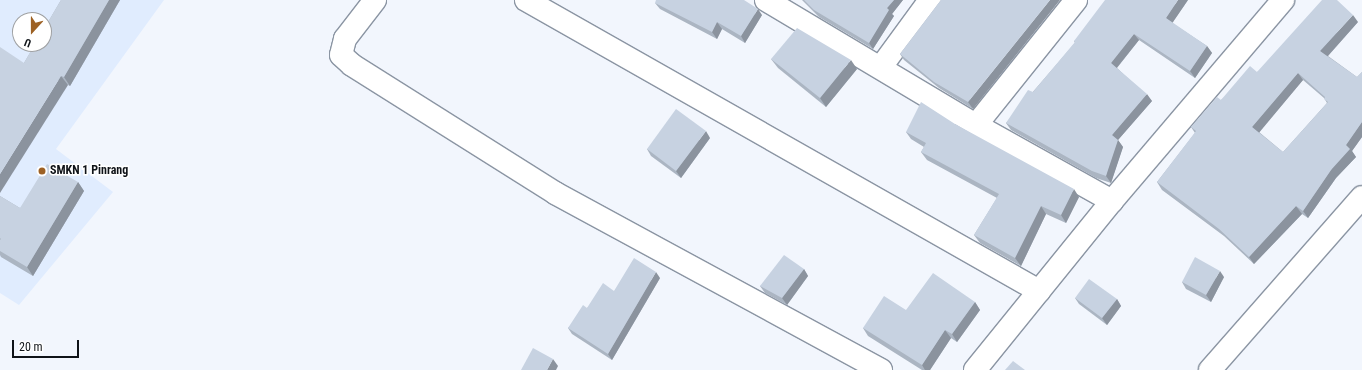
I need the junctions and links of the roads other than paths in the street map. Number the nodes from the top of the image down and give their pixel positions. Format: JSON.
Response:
{"nodes":[{"id":1,"x":375,"y":0,"type":"edge"},
{"id":2,"x":526,"y":0,"type":"edge"},
{"id":3,"x":930,"y":0,"type":"edge"},
{"id":4,"x":1076,"y":0,"type":"edge"},
{"id":5,"x":1283,"y":0,"type":"edge"},
{"id":6,"x":780,"y":4,"type":"edge"},
{"id":7,"x":881,"y":67,"type":"junction"},
{"id":8,"x":976,"y":125,"type":"junction"},
{"id":9,"x":1362,"y":197,"type":"edge"},
{"id":10,"x":1112,"y":201,"type":"junction"},
{"id":11,"x":1039,"y":291,"type":"junction"},
{"id":12,"x":881,"y":370,"type":"edge"},
{"id":13,"x":975,"y":370,"type":"edge"},
{"id":14,"x":1210,"y":370,"type":"edge"}],
"edges":[{"from":1,"to":12,"type":"street"},
{"from":2,"to":11,"type":"street"},
{"from":3,"to":7,"type":"street"},
{"from":4,"to":8,"type":"street"},
{"from":5,"to":10,"type":"street"},
{"from":6,"to":7,"type":"street"},
{"from":7,"to":8,"type":"street"},
{"from":8,"to":10,"type":"street"},
{"from":9,"to":14,"type":"street"},
{"from":10,"to":11,"type":"street"},
{"from":11,"to":13,"type":"street"}]}
